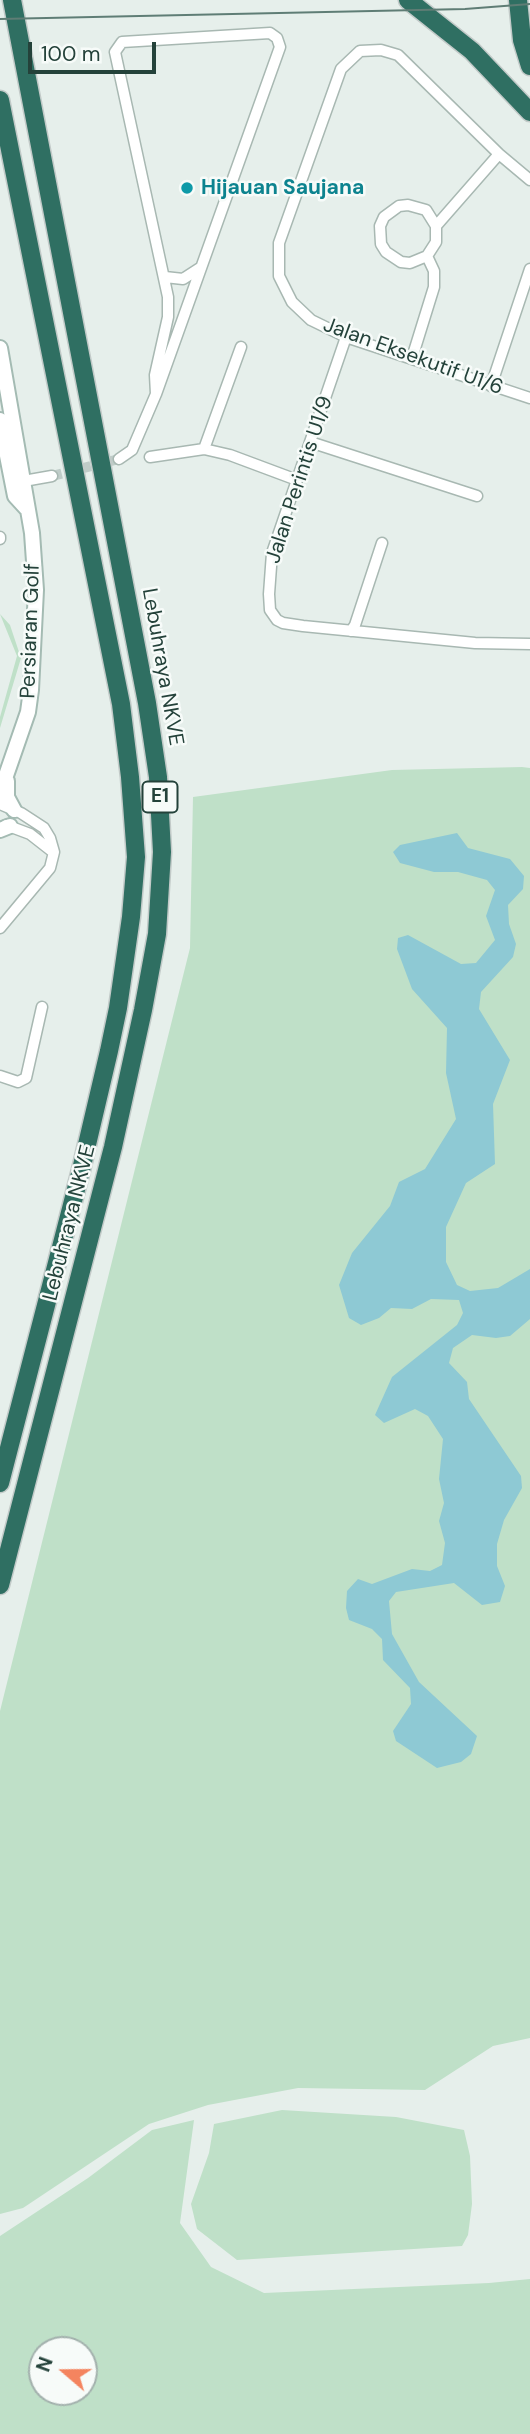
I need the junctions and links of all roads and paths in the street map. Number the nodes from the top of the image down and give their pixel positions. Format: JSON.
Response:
{"nodes":[{"id":1,"x":408,"y":0,"type":"edge"},
{"id":2,"x":518,"y":0,"type":"edge"},
{"id":3,"x":12,"y":2,"type":"edge"},
{"id":4,"x":530,"y":66,"type":"edge"},
{"id":5,"x":0,"y":100,"type":"edge"},
{"id":6,"x":530,"y":113,"type":"edge"},
{"id":7,"x":499,"y":154,"type":"junction"},
{"id":8,"x":530,"y":180,"type":"edge"},
{"id":9,"x":436,"y":226,"type":"junction"},
{"id":10,"x":427,"y":256,"type":"junction"},
{"id":11,"x":201,"y":267,"type":"junction"},
{"id":12,"x":530,"y":269,"type":"edge"},
{"id":13,"x":165,"y":278,"type":"junction"},
{"id":14,"x":346,"y":337,"type":"junction"},
{"id":15,"x":241,"y":347,"type":"dead end"},
{"id":16,"x":0,"y":348,"type":"edge"},
{"id":17,"x":412,"y":358,"type":"junction"},
{"id":18,"x":491,"y":386,"type":"junction"},
{"id":19,"x":156,"y":394,"type":"junction"},
{"id":20,"x":530,"y":398,"type":"edge"},
{"id":21,"x":4,"y":425,"type":"edge"},
{"id":22,"x":310,"y":442,"type":"junction"},
{"id":23,"x":204,"y":449,"type":"junction"},
{"id":24,"x":150,"y":457,"type":"dead end"},
{"id":25,"x":119,"y":459,"type":"tunnel mouth"},
{"id":26,"x":52,"y":476,"type":"tunnel mouth"},
{"id":27,"x":297,"y":480,"type":"junction"},
{"id":28,"x":19,"y":482,"type":"junction"},
{"id":29,"x":477,"y":496,"type":"dead end"},
{"id":30,"x":382,"y":543,"type":"dead end"},
{"id":31,"x":351,"y":631,"type":"junction"},
{"id":32,"x":530,"y":644,"type":"edge"},
{"id":33,"x":10,"y":763,"type":"junction"},
{"id":34,"x":0,"y":793,"type":"edge"},
{"id":35,"x":7,"y":807,"type":"edge"},
{"id":36,"x":36,"y":821,"type":"junction"},
{"id":37,"x":3,"y":826,"type":"edge"},
{"id":38,"x":30,"y":834,"type":"junction"},
{"id":39,"x":54,"y":852,"type":"junction"},
{"id":40,"x":0,"y":928,"type":"edge"},
{"id":41,"x":42,"y":1007,"type":"dead end"},
{"id":42,"x":0,"y":1076,"type":"edge"},
{"id":43,"x":0,"y":1483,"type":"edge"},
{"id":44,"x":0,"y":1585,"type":"edge"}],
"edges":[{"from":1,"to":6,"type":"highway"},
{"from":2,"to":4,"type":"highway"},
{"from":3,"to":44,"type":"highway","name":"Lebuhraya NKVE","number":"E1"},
{"from":5,"to":43,"type":"highway","name":"Lebuhraya NKVE","number":"E1"},
{"from":7,"to":8,"type":"street","name":"Jalan Eksekutif U1/6"},
{"from":7,"to":9,"type":"street"},
{"from":7,"to":14,"type":"street","name":"Jalan Eksekutif U1/6"},
{"from":9,"to":10,"type":"street"},
{"from":9,"to":10,"type":"street"},
{"from":10,"to":17,"type":"street"},
{"from":11,"to":13,"type":"street"},
{"from":11,"to":13,"type":"street"},
{"from":11,"to":19,"type":"street"},
{"from":12,"to":18,"type":"street"},
{"from":13,"to":19,"type":"street"},
{"from":14,"to":17,"type":"street","name":"Jalan Eksekutif U1/6"},
{"from":14,"to":22,"type":"street","name":"Jalan Perintis U1/9"},
{"from":15,"to":23,"type":"street"},
{"from":16,"to":21,"type":"street","name":"Persiaran Golf"},
{"from":17,"to":18,"type":"street","name":"Jalan Eksekutif U1/6"},
{"from":18,"to":20,"type":"street","name":"Jalan Eksekutif U1/6"},
{"from":19,"to":25,"type":"street"},
{"from":21,"to":28,"type":"street","name":"Persiaran Golf"},
{"from":22,"to":27,"type":"street","name":"Jalan Perintis U1/9"},
{"from":22,"to":29,"type":"street"},
{"from":23,"to":24,"type":"street"},
{"from":23,"to":27,"type":"street"},
{"from":26,"to":28,"type":"street"},
{"from":27,"to":31,"type":"street","name":"Jalan Perintis U1/9"},
{"from":28,"to":33,"type":"street","name":"Persiaran Golf"},
{"from":30,"to":31,"type":"street"},
{"from":31,"to":32,"type":"street","name":"Jalan Perintis U1/9"},
{"from":33,"to":34,"type":"street","name":"Persiaran Golf"},
{"from":33,"to":35,"type":"street"},
{"from":35,"to":36,"type":"street"},
{"from":36,"to":38,"type":"street"},
{"from":36,"to":39,"type":"street"},
{"from":37,"to":38,"type":"street"},
{"from":38,"to":39,"type":"street"},
{"from":39,"to":40,"type":"street"},
{"from":41,"to":42,"type":"street"}]}
